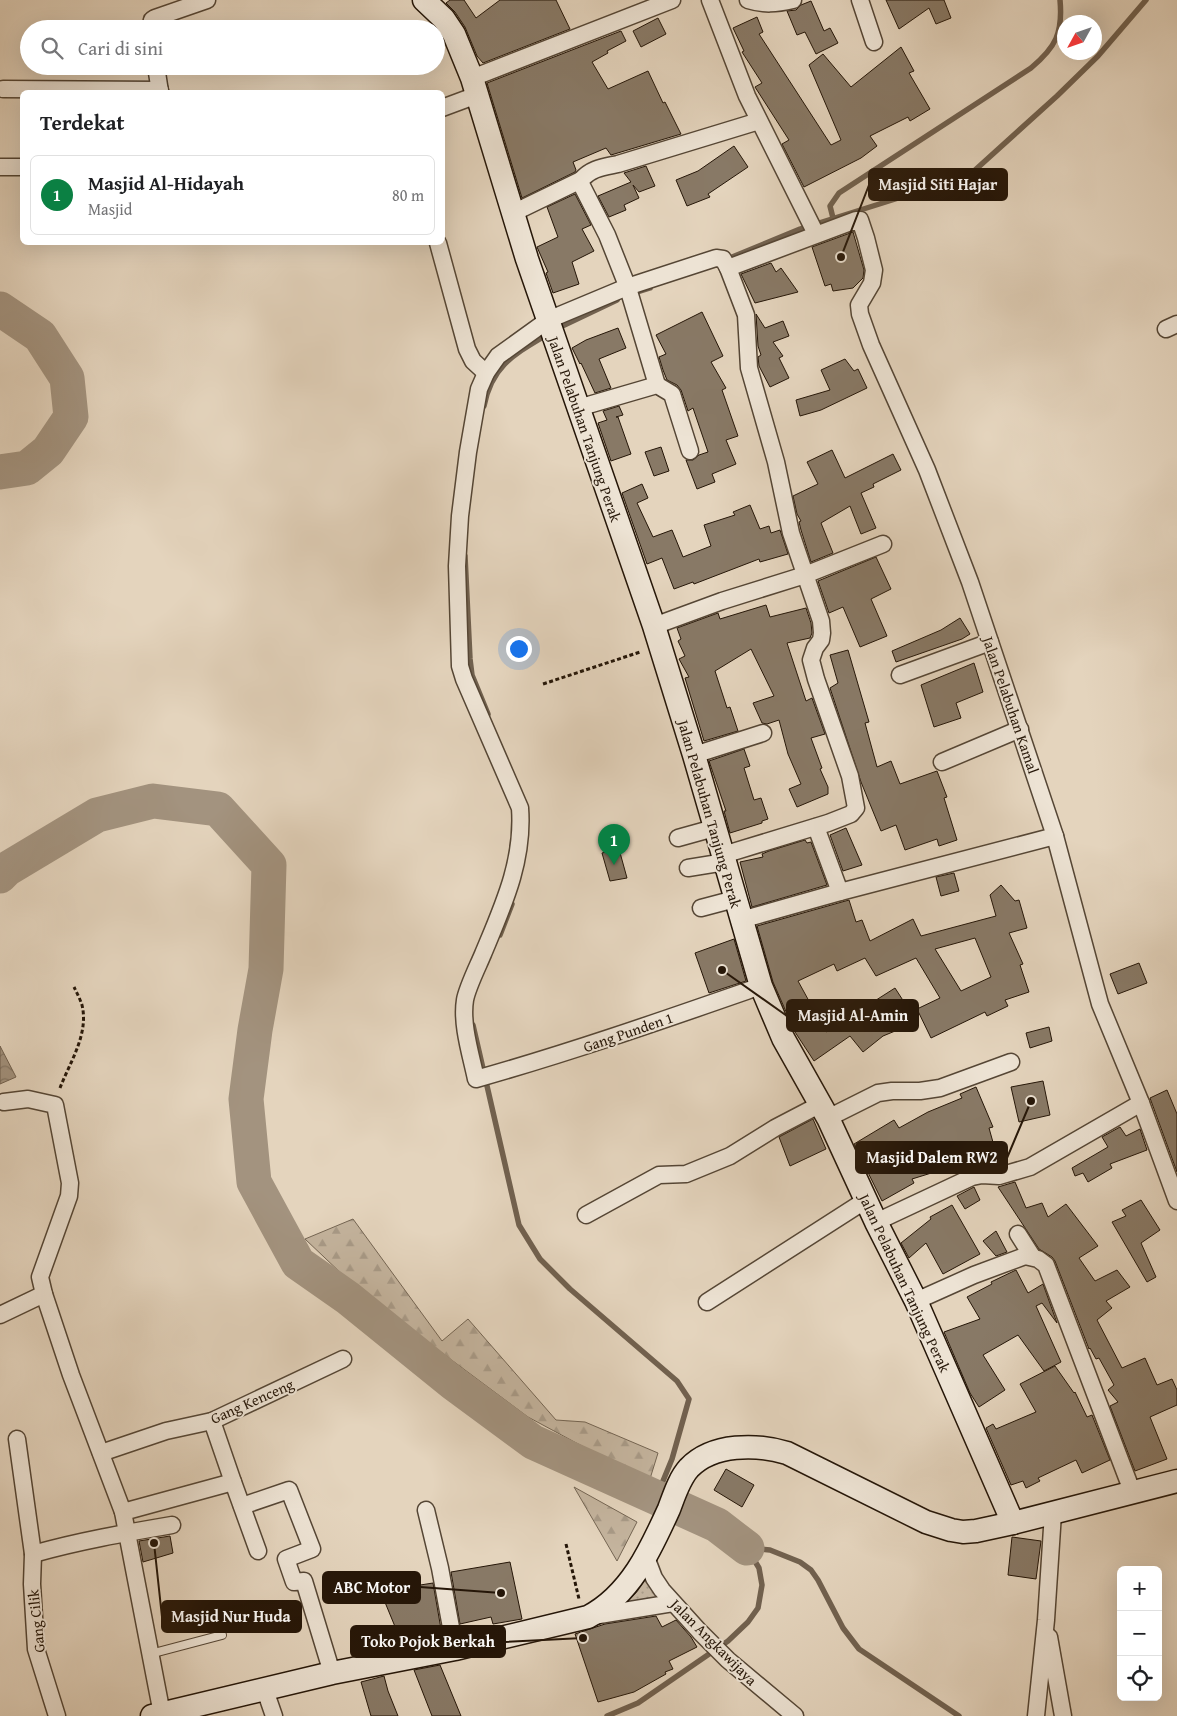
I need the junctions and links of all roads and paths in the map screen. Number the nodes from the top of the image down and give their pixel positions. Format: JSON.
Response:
{"nodes":[{"id":1,"x":207,"y":0,"type":"edge"},
{"id":2,"x":672,"y":0,"type":"edge"},
{"id":3,"x":710,"y":0,"type":"edge"},
{"id":4,"x":748,"y":0,"type":"edge"},
{"id":5,"x":792,"y":0,"type":"edge"},
{"id":6,"x":860,"y":0,"type":"edge"},
{"id":7,"x":429,"y":1,"type":"edge"},
{"id":8,"x":180,"y":4,"type":"edge"},
{"id":9,"x":152,"y":20,"type":"edge"},
{"id":10,"x":445,"y":20,"type":"edge"},
{"id":11,"x":445,"y":20,"type":"edge"},
{"id":12,"x":874,"y":42,"type":"dead end"},
{"id":13,"x":157,"y":75,"type":"edge"},
{"id":14,"x":475,"y":86,"type":"junction"},
{"id":15,"x":4,"y":89,"type":"dead end"},
{"id":16,"x":82,"y":90,"type":"edge"},
{"id":17,"x":160,"y":90,"type":"edge"},
{"id":18,"x":445,"y":106,"type":"edge"},
{"id":19,"x":759,"y":121,"type":"junction"},
{"id":20,"x":0,"y":167,"type":"edge"},
{"id":21,"x":20,"y":167,"type":"edge"},
{"id":22,"x":581,"y":180,"type":"junction"},
{"id":23,"x":513,"y":213,"type":"junction"},
{"id":24,"x":813,"y":228,"type":"junction"},
{"id":25,"x":439,"y":245,"type":"edge"},
{"id":26,"x":726,"y":264,"type":"junction"},
{"id":27,"x":629,"y":292,"type":"junction"},
{"id":28,"x":551,"y":328,"type":"junction"},
{"id":29,"x":486,"y":373,"type":"junction"},
{"id":30,"x":657,"y":385,"type":"junction"},
{"id":31,"x":578,"y":408,"type":"junction"},
{"id":32,"x":690,"y":451,"type":"dead end"},
{"id":33,"x":883,"y":544,"type":"dead end"},
{"id":34,"x":805,"y":575,"type":"junction"},
{"id":35,"x":657,"y":636,"type":"junction"},
{"id":36,"x":990,"y":642,"type":"junction"},
{"id":37,"x":900,"y":675,"type":"dead end"},
{"id":38,"x":543,"y":684,"type":"dead end"},
{"id":39,"x":1020,"y":729,"type":"junction"},
{"id":40,"x":763,"y":733,"type":"dead end"},
{"id":41,"x":694,"y":755,"type":"junction"},
{"id":42,"x":942,"y":762,"type":"dead end"},
{"id":43,"x":816,"y":827,"type":"junction"},
{"id":44,"x":714,"y":828,"type":"junction"},
{"id":45,"x":1055,"y":836,"type":"junction"},
{"id":46,"x":678,"y":838,"type":"dead end"},
{"id":47,"x":724,"y":859,"type":"junction"},
{"id":48,"x":688,"y":868,"type":"dead end"},
{"id":49,"x":840,"y":892,"type":"junction"},
{"id":50,"x":701,"y":908,"type":"dead end"},
{"id":51,"x":738,"y":909,"type":"junction"},
{"id":52,"x":761,"y":986,"type":"junction"},
{"id":53,"x":74,"y":987,"type":"dead end"},
{"id":54,"x":1011,"y":1062,"type":"dead end"},
{"id":55,"x":4,"y":1102,"type":"dead end"},
{"id":56,"x":1141,"y":1103,"type":"junction"},
{"id":57,"x":55,"y":1106,"type":"junction"},
{"id":58,"x":824,"y":1111,"type":"junction"},
{"id":59,"x":866,"y":1200,"type":"junction"},
{"id":60,"x":1177,"y":1201,"type":"edge"},
{"id":61,"x":586,"y":1216,"type":"dead end"},
{"id":62,"x":876,"y":1222,"type":"junction"},
{"id":63,"x":1018,"y":1234,"type":"dead end"},
{"id":64,"x":1032,"y":1256,"type":"junction"},
{"id":65,"x":44,"y":1294,"type":"junction"},
{"id":66,"x":916,"y":1301,"type":"junction"},
{"id":67,"x":707,"y":1302,"type":"dead end"},
{"id":68,"x":0,"y":1315,"type":"edge"},
{"id":69,"x":343,"y":1359,"type":"dead end"},
{"id":70,"x":212,"y":1421,"type":"junction"},
{"id":71,"x":17,"y":1439,"type":"dead end"},
{"id":72,"x":101,"y":1453,"type":"junction"},
{"id":73,"x":1177,"y":1481,"type":"edge"},
{"id":74,"x":233,"y":1482,"type":"junction"},
{"id":75,"x":1132,"y":1491,"type":"junction"},
{"id":76,"x":242,"y":1506,"type":"junction"},
{"id":77,"x":426,"y":1510,"type":"dead end"},
{"id":78,"x":123,"y":1512,"type":"junction"},
{"id":79,"x":1054,"y":1513,"type":"junction"},
{"id":80,"x":1013,"y":1523,"type":"junction"},
{"id":81,"x":172,"y":1526,"type":"dead end"},
{"id":82,"x":127,"y":1532,"type":"junction"},
{"id":83,"x":566,"y":1544,"type":"dead end"},
{"id":84,"x":258,"y":1551,"type":"dead end"},
{"id":85,"x":648,"y":1553,"type":"junction"},
{"id":86,"x":33,"y":1554,"type":"junction"},
{"id":87,"x":672,"y":1602,"type":"junction"},
{"id":88,"x":586,"y":1618,"type":"junction"},
{"id":89,"x":1046,"y":1620,"type":"junction"},
{"id":90,"x":222,"y":1636,"type":"dead end"},
{"id":91,"x":455,"y":1649,"type":"junction"},
{"id":92,"x":150,"y":1654,"type":"junction"},
{"id":93,"x":332,"y":1673,"type":"junction"},
{"id":94,"x":265,"y":1690,"type":"junction"},
{"id":95,"x":157,"y":1715,"type":"edge"},
{"id":96,"x":57,"y":1716,"type":"edge"},
{"id":97,"x":274,"y":1716,"type":"edge"},
{"id":98,"x":795,"y":1716,"type":"edge"},
{"id":99,"x":1036,"y":1716,"type":"edge"},
{"id":100,"x":1063,"y":1716,"type":"edge"}],
"edges":[{"from":1,"to":8,"type":"street"},
{"from":2,"to":14,"type":"street"},
{"from":3,"to":19,"type":"street"},
{"from":4,"to":5,"type":"street"},
{"from":6,"to":12,"type":"street"},
{"from":7,"to":10,"type":"street","name":"Jalan Pelabuhan Tanjung Perak"},
{"from":8,"to":9,"type":"street"},
{"from":11,"to":14,"type":"street","name":"Jalan Pelabuhan Tanjung Perak"},
{"from":13,"to":17,"type":"street"},
{"from":14,"to":18,"type":"street"},
{"from":14,"to":23,"type":"street","name":"Jalan Pelabuhan Tanjung Perak"},
{"from":15,"to":16,"type":"street"},
{"from":19,"to":22,"type":"street"},
{"from":19,"to":24,"type":"street"},
{"from":20,"to":21,"type":"street"},
{"from":22,"to":23,"type":"street"},
{"from":22,"to":27,"type":"street"},
{"from":23,"to":28,"type":"street","name":"Jalan Pelabuhan Tanjung Perak"},
{"from":24,"to":26,"type":"street"},
{"from":24,"to":36,"type":"street","name":"Jalan Pelabuhan Kamal"},
{"from":25,"to":29,"type":"street"},
{"from":26,"to":27,"type":"street"},
{"from":26,"to":34,"type":"street"},
{"from":27,"to":28,"type":"street"},
{"from":27,"to":30,"type":"street"},
{"from":28,"to":29,"type":"street"},
{"from":28,"to":31,"type":"street","name":"Jalan Pelabuhan Tanjung Perak"},
{"from":29,"to":52,"type":"street","name":"Gang Punden 1"},
{"from":30,"to":31,"type":"street"},
{"from":30,"to":32,"type":"street"},
{"from":31,"to":35,"type":"street","name":"Jalan Pelabuhan Tanjung Perak"},
{"from":33,"to":34,"type":"street"},
{"from":34,"to":35,"type":"street"},
{"from":34,"to":43,"type":"street"},
{"from":35,"to":38,"type":"path"},
{"from":35,"to":41,"type":"street","name":"Jalan Pelabuhan Tanjung Perak"},
{"from":36,"to":37,"type":"street"},
{"from":36,"to":39,"type":"street","name":"Jalan Pelabuhan Kamal"},
{"from":39,"to":42,"type":"street"},
{"from":39,"to":45,"type":"street","name":"Jalan Pelabuhan Kamal"},
{"from":40,"to":41,"type":"street"},
{"from":41,"to":44,"type":"street","name":"Jalan Pelabuhan Tanjung Perak"},
{"from":43,"to":47,"type":"street"},
{"from":43,"to":49,"type":"street"},
{"from":44,"to":46,"type":"street"},
{"from":44,"to":47,"type":"street","name":"Jalan Pelabuhan Tanjung Perak"},
{"from":45,"to":49,"type":"street"},
{"from":45,"to":56,"type":"street","name":"Jalan Pelabuhan Kamal"},
{"from":47,"to":48,"type":"street"},
{"from":47,"to":51,"type":"street","name":"Jalan Pelabuhan Tanjung Perak"},
{"from":49,"to":51,"type":"street"},
{"from":50,"to":51,"type":"street"},
{"from":51,"to":52,"type":"street","name":"Jalan Pelabuhan Tanjung Perak"},
{"from":52,"to":58,"type":"street","name":"Jalan Pelabuhan Tanjung Perak"},
{"from":53,"to":57,"type":"path"},
{"from":54,"to":58,"type":"street"},
{"from":55,"to":57,"type":"street"},
{"from":56,"to":60,"type":"street","name":"Jalan Pelabuhan Kamal"},
{"from":56,"to":62,"type":"street"},
{"from":57,"to":65,"type":"street"},
{"from":58,"to":59,"type":"street","name":"Jalan Pelabuhan Tanjung Perak"},
{"from":58,"to":61,"type":"street"},
{"from":59,"to":62,"type":"street","name":"Jalan Pelabuhan Tanjung Perak"},
{"from":59,"to":67,"type":"street"},
{"from":62,"to":66,"type":"street","name":"Jalan Pelabuhan Tanjung Perak"},
{"from":63,"to":64,"type":"street"},
{"from":64,"to":66,"type":"street"},
{"from":64,"to":75,"type":"street"},
{"from":65,"to":68,"type":"street"},
{"from":65,"to":72,"type":"street"},
{"from":66,"to":80,"type":"street","name":"Jalan Pelabuhan Tanjung Perak"},
{"from":69,"to":70,"type":"street","name":"Gang Kenceng"},
{"from":70,"to":72,"type":"street","name":"Gang Kenceng"},
{"from":70,"to":74,"type":"street"},
{"from":71,"to":86,"type":"street","name":"Gang Cilik"},
{"from":72,"to":78,"type":"street"},
{"from":73,"to":75,"type":"street"},
{"from":74,"to":76,"type":"street"},
{"from":74,"to":78,"type":"street"},
{"from":75,"to":79,"type":"street"},
{"from":76,"to":84,"type":"street"},
{"from":76,"to":93,"type":"street"},
{"from":77,"to":91,"type":"street"},
{"from":78,"to":82,"type":"street"},
{"from":79,"to":80,"type":"street"},
{"from":79,"to":89,"type":"street"},
{"from":80,"to":85,"type":"street"},
{"from":81,"to":82,"type":"street"},
{"from":82,"to":86,"type":"street"},
{"from":82,"to":92,"type":"street"},
{"from":83,"to":88,"type":"path"},
{"from":85,"to":87,"type":"street","name":"Jalan Angkawijaya"},
{"from":85,"to":88,"type":"street"},
{"from":86,"to":96,"type":"street","name":"Gang Cilik"},
{"from":87,"to":88,"type":"street"},
{"from":87,"to":98,"type":"street","name":"Jalan Angkawijaya"},
{"from":88,"to":91,"type":"street"},
{"from":89,"to":99,"type":"street"},
{"from":89,"to":100,"type":"street"},
{"from":90,"to":92,"type":"lane"},
{"from":91,"to":93,"type":"street"},
{"from":92,"to":95,"type":"street"},
{"from":93,"to":94,"type":"street"},
{"from":94,"to":95,"type":"street"},
{"from":94,"to":97,"type":"street"}]}
